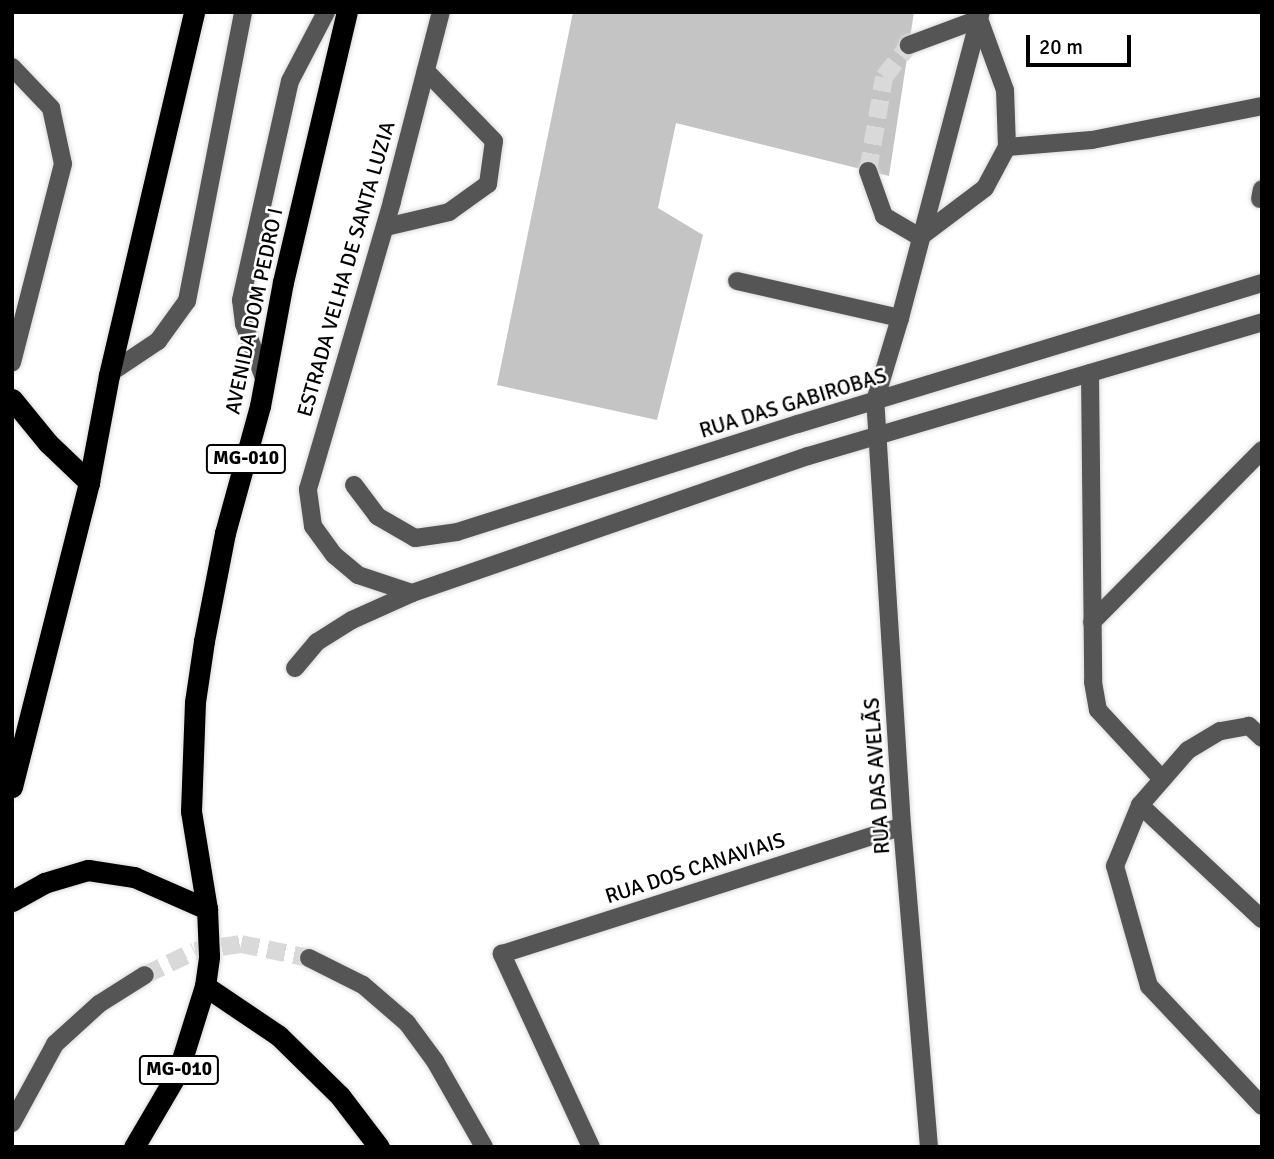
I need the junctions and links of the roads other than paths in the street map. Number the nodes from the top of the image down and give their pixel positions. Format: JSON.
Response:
{"nodes":[{"id":1,"x":194,"y":12,"type":"edge"},
{"id":2,"x":243,"y":12,"type":"edge"},
{"id":3,"x":326,"y":12,"type":"edge"},
{"id":4,"x":347,"y":12,"type":"edge"},
{"id":5,"x":441,"y":12,"type":"edge"},
{"id":6,"x":980,"y":15,"type":"edge"},
{"id":7,"x":909,"y":45,"type":"tunnel mouth"},
{"id":8,"x":12,"y":67,"type":"edge"},
{"id":9,"x":426,"y":71,"type":"junction"},
{"id":10,"x":1262,"y":106,"type":"edge"},
{"id":11,"x":1007,"y":147,"type":"junction"},
{"id":12,"x":868,"y":170,"type":"tunnel mouth"},
{"id":13,"x":390,"y":226,"type":"dead end"},
{"id":14,"x":920,"y":237,"type":"junction"},
{"id":15,"x":737,"y":281,"type":"dead end"},
{"id":16,"x":1262,"y":283,"type":"edge"},
{"id":17,"x":900,"y":318,"type":"junction"},
{"id":18,"x":1262,"y":322,"type":"edge"},
{"id":19,"x":12,"y":363,"type":"edge"},
{"id":20,"x":110,"y":373,"type":"junction"},
{"id":21,"x":1090,"y":373,"type":"junction"},
{"id":22,"x":265,"y":381,"type":"junction"},
{"id":23,"x":12,"y":399,"type":"edge"},
{"id":24,"x":875,"y":401,"type":"junction"},
{"id":25,"x":877,"y":436,"type":"junction"},
{"id":26,"x":1262,"y":450,"type":"edge"},
{"id":27,"x":89,"y":482,"type":"junction"},
{"id":28,"x":354,"y":485,"type":"dead end"},
{"id":29,"x":412,"y":593,"type":"junction"},
{"id":30,"x":1092,"y":622,"type":"junction"},
{"id":31,"x":295,"y":668,"type":"dead end"},
{"id":32,"x":1262,"y":738,"type":"edge"},
{"id":33,"x":1162,"y":779,"type":"junction"},
{"id":34,"x":12,"y":788,"type":"edge"},
{"id":35,"x":1140,"y":805,"type":"junction"},
{"id":36,"x":902,"y":826,"type":"junction"},
{"id":37,"x":12,"y":901,"type":"edge"},
{"id":38,"x":207,"y":909,"type":"junction"},
{"id":39,"x":1262,"y":919,"type":"edge"},
{"id":40,"x":309,"y":958,"type":"tunnel mouth"},
{"id":41,"x":145,"y":975,"type":"tunnel mouth"},
{"id":42,"x":205,"y":986,"type":"junction"},
{"id":43,"x":1262,"y":1106,"type":"edge"},
{"id":44,"x":12,"y":1123,"type":"edge"},
{"id":45,"x":134,"y":1147,"type":"edge"},
{"id":46,"x":379,"y":1147,"type":"edge"},
{"id":47,"x":484,"y":1147,"type":"edge"},
{"id":48,"x":590,"y":1147,"type":"edge"},
{"id":49,"x":929,"y":1147,"type":"edge"}],
"edges":[{"from":1,"to":20,"type":"highway"},
{"from":2,"to":20,"type":"street"},
{"from":3,"to":22,"type":"street"},
{"from":4,"to":22,"type":"highway","name":"AVENIDA DOM PEDRO I","number":"MG-010"},
{"from":5,"to":9,"type":"street","name":"ESTRADA VELHA DE SANTA LUZIA"},
{"from":6,"to":7,"type":"street"},
{"from":6,"to":11,"type":"street"},
{"from":6,"to":14,"type":"street"},
{"from":8,"to":19,"type":"street"},
{"from":9,"to":13,"type":"street"},
{"from":9,"to":29,"type":"street","name":"ESTRADA VELHA DE SANTA LUZIA"},
{"from":10,"to":11,"type":"street"},
{"from":11,"to":14,"type":"street"},
{"from":12,"to":14,"type":"street"},
{"from":14,"to":17,"type":"street"},
{"from":15,"to":17,"type":"street"},
{"from":16,"to":24,"type":"street","name":"RUA DAS GABIROBAS"},
{"from":17,"to":24,"type":"street"},
{"from":18,"to":21,"type":"street"},
{"from":20,"to":27,"type":"highway"},
{"from":21,"to":25,"type":"street"},
{"from":21,"to":30,"type":"street"},
{"from":22,"to":38,"type":"highway","name":"AVENIDA DOM PEDRO I","number":"MG-010"},
{"from":23,"to":27,"type":"highway"},
{"from":24,"to":25,"type":"street","name":"RUA DAS AVELÃS"},
{"from":24,"to":28,"type":"street","name":"RUA DAS GABIROBAS"},
{"from":25,"to":29,"type":"street"},
{"from":25,"to":36,"type":"street","name":"RUA DAS AVELÃS"},
{"from":26,"to":30,"type":"street"},
{"from":27,"to":34,"type":"highway"},
{"from":29,"to":31,"type":"street"},
{"from":30,"to":33,"type":"street"},
{"from":32,"to":33,"type":"street"},
{"from":33,"to":35,"type":"street"},
{"from":35,"to":39,"type":"street"},
{"from":35,"to":43,"type":"street"},
{"from":36,"to":48,"type":"street","name":"RUA DOS CANAVIAIS"},
{"from":36,"to":49,"type":"street","name":"RUA DAS AVELÃS"},
{"from":37,"to":38,"type":"highway"},
{"from":38,"to":42,"type":"highway","name":"AVENIDA DOM PEDRO I","number":"MG-010"},
{"from":40,"to":47,"type":"street"},
{"from":41,"to":44,"type":"street"},
{"from":42,"to":45,"type":"highway","name":"AVENIDA DOM PEDRO I","number":"MG-010"},
{"from":42,"to":46,"type":"highway"}]}
